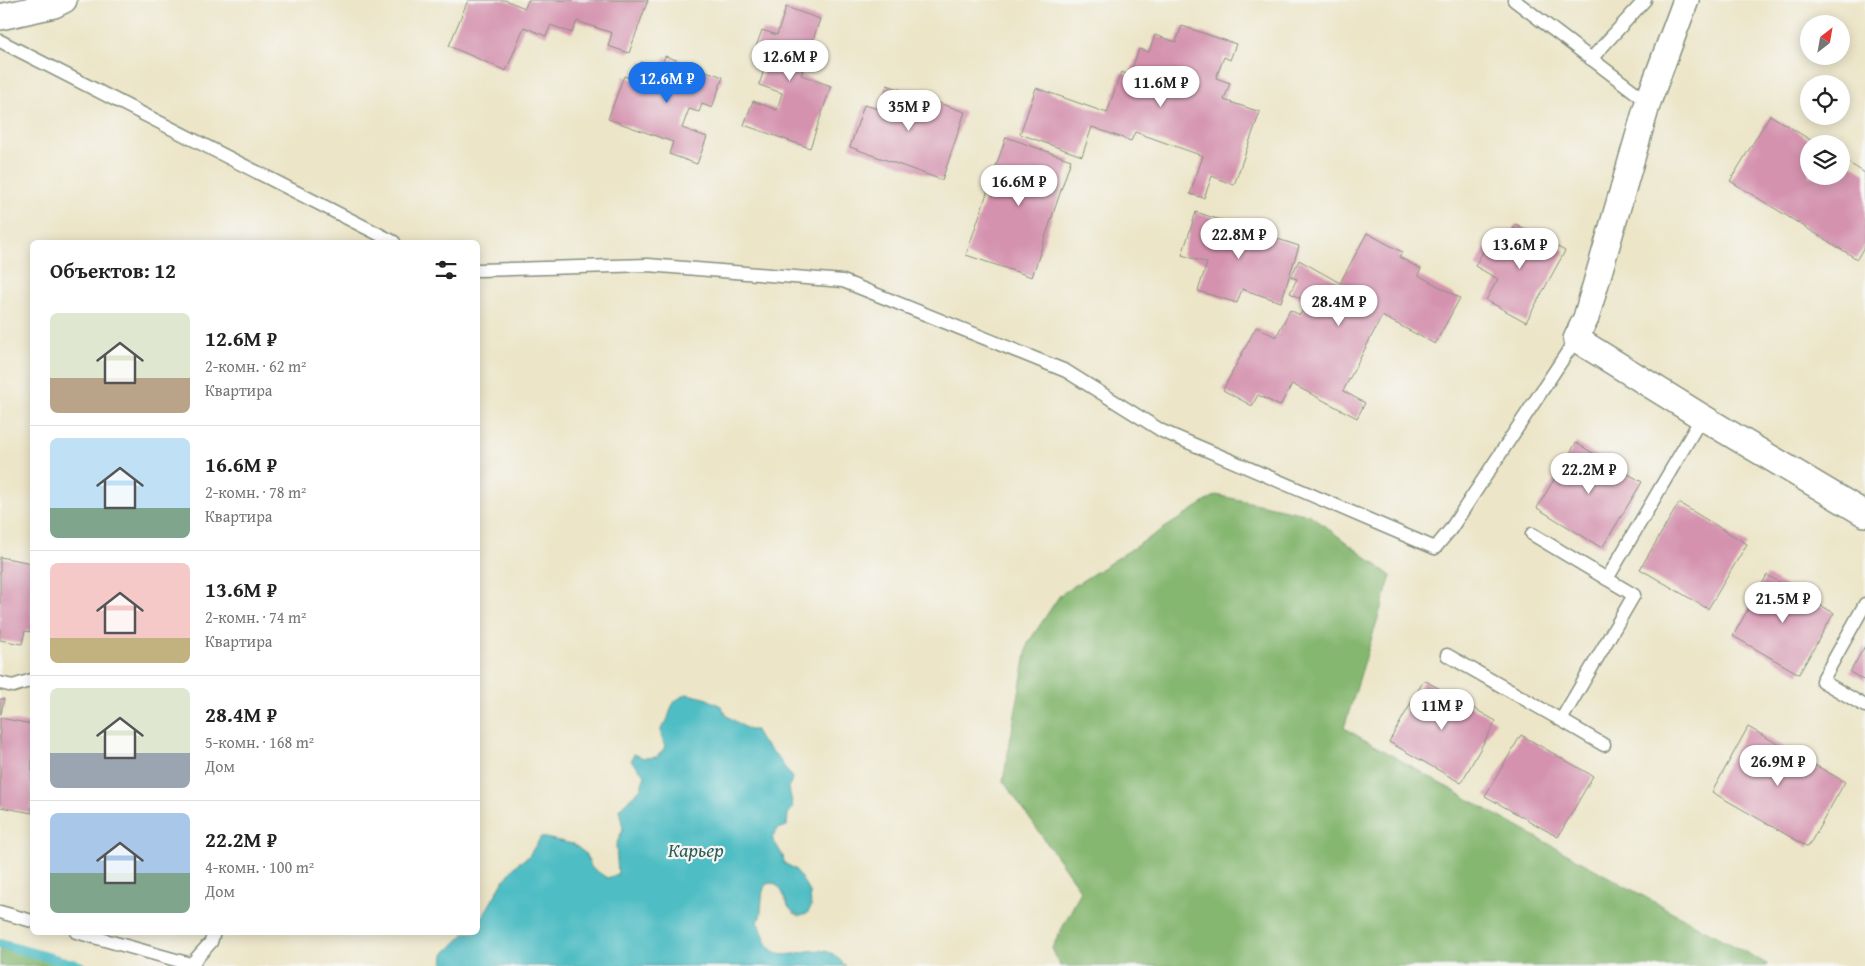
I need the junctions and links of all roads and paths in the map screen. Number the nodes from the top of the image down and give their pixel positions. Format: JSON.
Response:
{"nodes":[{"id":1,"x":64,"y":0,"type":"edge"},
{"id":2,"x":1514,"y":0,"type":"edge"},
{"id":3,"x":1645,"y":0,"type":"edge"},
{"id":4,"x":1686,"y":0,"type":"edge"},
{"id":5,"x":0,"y":17,"type":"edge"},
{"id":6,"x":0,"y":41,"type":"edge"},
{"id":7,"x":1591,"y":59,"type":"junction"},
{"id":8,"x":1648,"y":102,"type":"junction"},
{"id":9,"x":390,"y":240,"type":"edge"},
{"id":10,"x":480,"y":270,"type":"edge"},
{"id":11,"x":1576,"y":339,"type":"junction"},
{"id":12,"x":1702,"y":417,"type":"junction"},
{"id":13,"x":1865,"y":514,"type":"edge"},
{"id":14,"x":1532,"y":534,"type":"dead end"},
{"id":15,"x":1607,"y":579,"type":"junction"},
{"id":16,"x":1865,"y":604,"type":"edge"},
{"id":17,"x":1447,"y":654,"type":"dead end"},
{"id":18,"x":30,"y":681,"type":"edge"},
{"id":19,"x":0,"y":683,"type":"edge"},
{"id":20,"x":1865,"y":706,"type":"edge"},
{"id":21,"x":1561,"y":720,"type":"junction"},
{"id":22,"x":1604,"y":745,"type":"dead end"},
{"id":23,"x":0,"y":912,"type":"edge"},
{"id":24,"x":30,"y":920,"type":"edge"},
{"id":25,"x":87,"y":935,"type":"edge"},
{"id":26,"x":213,"y":935,"type":"edge"}],
"edges":[{"from":1,"to":5,"type":"street"},
{"from":2,"to":7,"type":"lane"},
{"from":3,"to":7,"type":"lane"},
{"from":4,"to":8,"type":"street"},
{"from":6,"to":9,"type":"lane"},
{"from":7,"to":8,"type":"lane"},
{"from":8,"to":11,"type":"street"},
{"from":10,"to":11,"type":"lane"},
{"from":11,"to":12,"type":"street"},
{"from":12,"to":13,"type":"street"},
{"from":12,"to":15,"type":"lane"},
{"from":14,"to":15,"type":"lane"},
{"from":15,"to":21,"type":"lane"},
{"from":16,"to":20,"type":"lane"},
{"from":17,"to":21,"type":"lane"},
{"from":18,"to":19,"type":"lane"},
{"from":21,"to":22,"type":"lane"},
{"from":23,"to":24,"type":"lane"},
{"from":25,"to":26,"type":"lane"}]}
